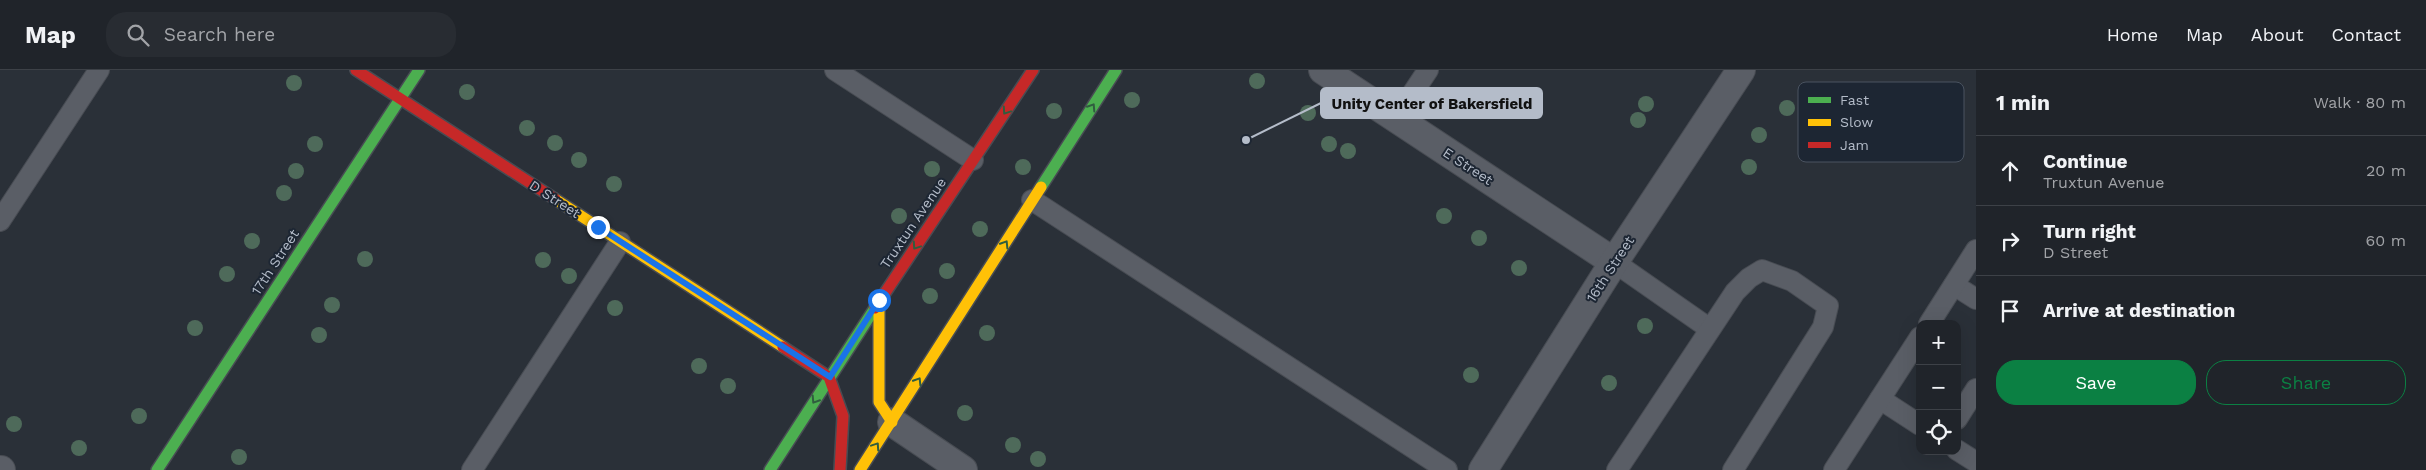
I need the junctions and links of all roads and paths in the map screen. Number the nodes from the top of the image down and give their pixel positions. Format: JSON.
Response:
{"nodes":[{"id":1,"x":99,"y":70,"type":"edge"},
{"id":2,"x":356,"y":70,"type":"edge"},
{"id":3,"x":419,"y":70,"type":"edge"},
{"id":4,"x":835,"y":70,"type":"edge"},
{"id":5,"x":1033,"y":70,"type":"edge"},
{"id":6,"x":1116,"y":70,"type":"edge"},
{"id":7,"x":1323,"y":70,"type":"edge"},
{"id":8,"x":1428,"y":70,"type":"edge"},
{"id":9,"x":1741,"y":70,"type":"edge"},
{"id":10,"x":400,"y":99,"type":"junction"},
{"id":11,"x":1396,"y":118,"type":"junction"},
{"id":12,"x":973,"y":160,"type":"junction"},
{"id":13,"x":1032,"y":200,"type":"junction"},
{"id":14,"x":0,"y":221,"type":"edge"},
{"id":15,"x":620,"y":242,"type":"junction"},
{"id":16,"x":1976,"y":250,"type":"edge"},
{"id":17,"x":1614,"y":262,"type":"junction"},
{"id":18,"x":1954,"y":285,"type":"junction"},
{"id":19,"x":1976,"y":299,"type":"edge"},
{"id":20,"x":879,"y":300,"type":"junction"},
{"id":21,"x":1932,"y":320,"type":"edge"},
{"id":22,"x":1710,"y":329,"type":"junction"},
{"id":23,"x":1916,"y":343,"type":"edge"},
{"id":24,"x":830,"y":377,"type":"junction"},
{"id":25,"x":1976,"y":389,"type":"edge"},
{"id":26,"x":1880,"y":399,"type":"junction"},
{"id":27,"x":1961,"y":413,"type":"edge"},
{"id":28,"x":892,"y":422,"type":"junction"},
{"id":29,"x":1916,"y":422,"type":"edge"},
{"id":30,"x":1961,"y":453,"type":"edge"},
{"id":31,"x":1976,"y":462,"type":"edge"},
{"id":32,"x":157,"y":470,"type":"edge"},
{"id":33,"x":472,"y":470,"type":"edge"},
{"id":34,"x":770,"y":470,"type":"edge"},
{"id":35,"x":840,"y":470,"type":"edge"},
{"id":36,"x":860,"y":470,"type":"edge"},
{"id":37,"x":962,"y":470,"type":"edge"},
{"id":38,"x":1447,"y":470,"type":"edge"},
{"id":39,"x":1483,"y":470,"type":"edge"},
{"id":40,"x":1616,"y":470,"type":"edge"},
{"id":41,"x":1733,"y":470,"type":"edge"},
{"id":42,"x":1834,"y":470,"type":"edge"}],
"edges":[{"from":1,"to":14,"type":"lane"},
{"from":2,"to":10,"type":"main road","name":"D Street"},
{"from":3,"to":10,"type":"main road","name":"17th Street"},
{"from":4,"to":12,"type":"lane"},
{"from":5,"to":12,"type":"main road","name":"Truxtun Avenue","one_way":true},
{"from":13,"to":6,"type":"main road","one_way":true},
{"from":7,"to":11,"type":"street","name":"E Street"},
{"from":8,"to":11,"type":"lane"},
{"from":9,"to":17,"type":"street","name":"16th Street"},
{"from":10,"to":15,"type":"main road","name":"D Street"},
{"from":10,"to":32,"type":"main road","name":"17th Street"},
{"from":11,"to":17,"type":"street","name":"E Street"},
{"from":12,"to":20,"type":"main road","name":"Truxtun Avenue","one_way":true},
{"from":28,"to":13,"type":"main road","one_way":true},
{"from":13,"to":38,"type":"lane"},
{"from":15,"to":24,"type":"main road","name":"D Street"},
{"from":15,"to":33,"type":"lane"},
{"from":16,"to":18,"type":"lane"},
{"from":17,"to":22,"type":"lane"},
{"from":17,"to":39,"type":"street","name":"16th Street"},
{"from":18,"to":19,"type":"lane"},
{"from":18,"to":21,"type":"lane"},
{"from":20,"to":24,"type":"main road","name":"Truxtun Avenue"},
{"from":20,"to":28,"type":"main road"},
{"from":22,"to":40,"type":"lane"},
{"from":22,"to":41,"type":"lane"},
{"from":23,"to":26,"type":"lane"},
{"from":24,"to":34,"type":"main road","name":"Truxtun Avenue","one_way":true},
{"from":24,"to":35,"type":"main road"},
{"from":25,"to":27,"type":"lane"},
{"from":26,"to":29,"type":"lane"},
{"from":26,"to":42,"type":"lane"},
{"from":36,"to":28,"type":"main road","one_way":true},
{"from":28,"to":37,"type":"street"},
{"from":30,"to":31,"type":"lane"}]}
